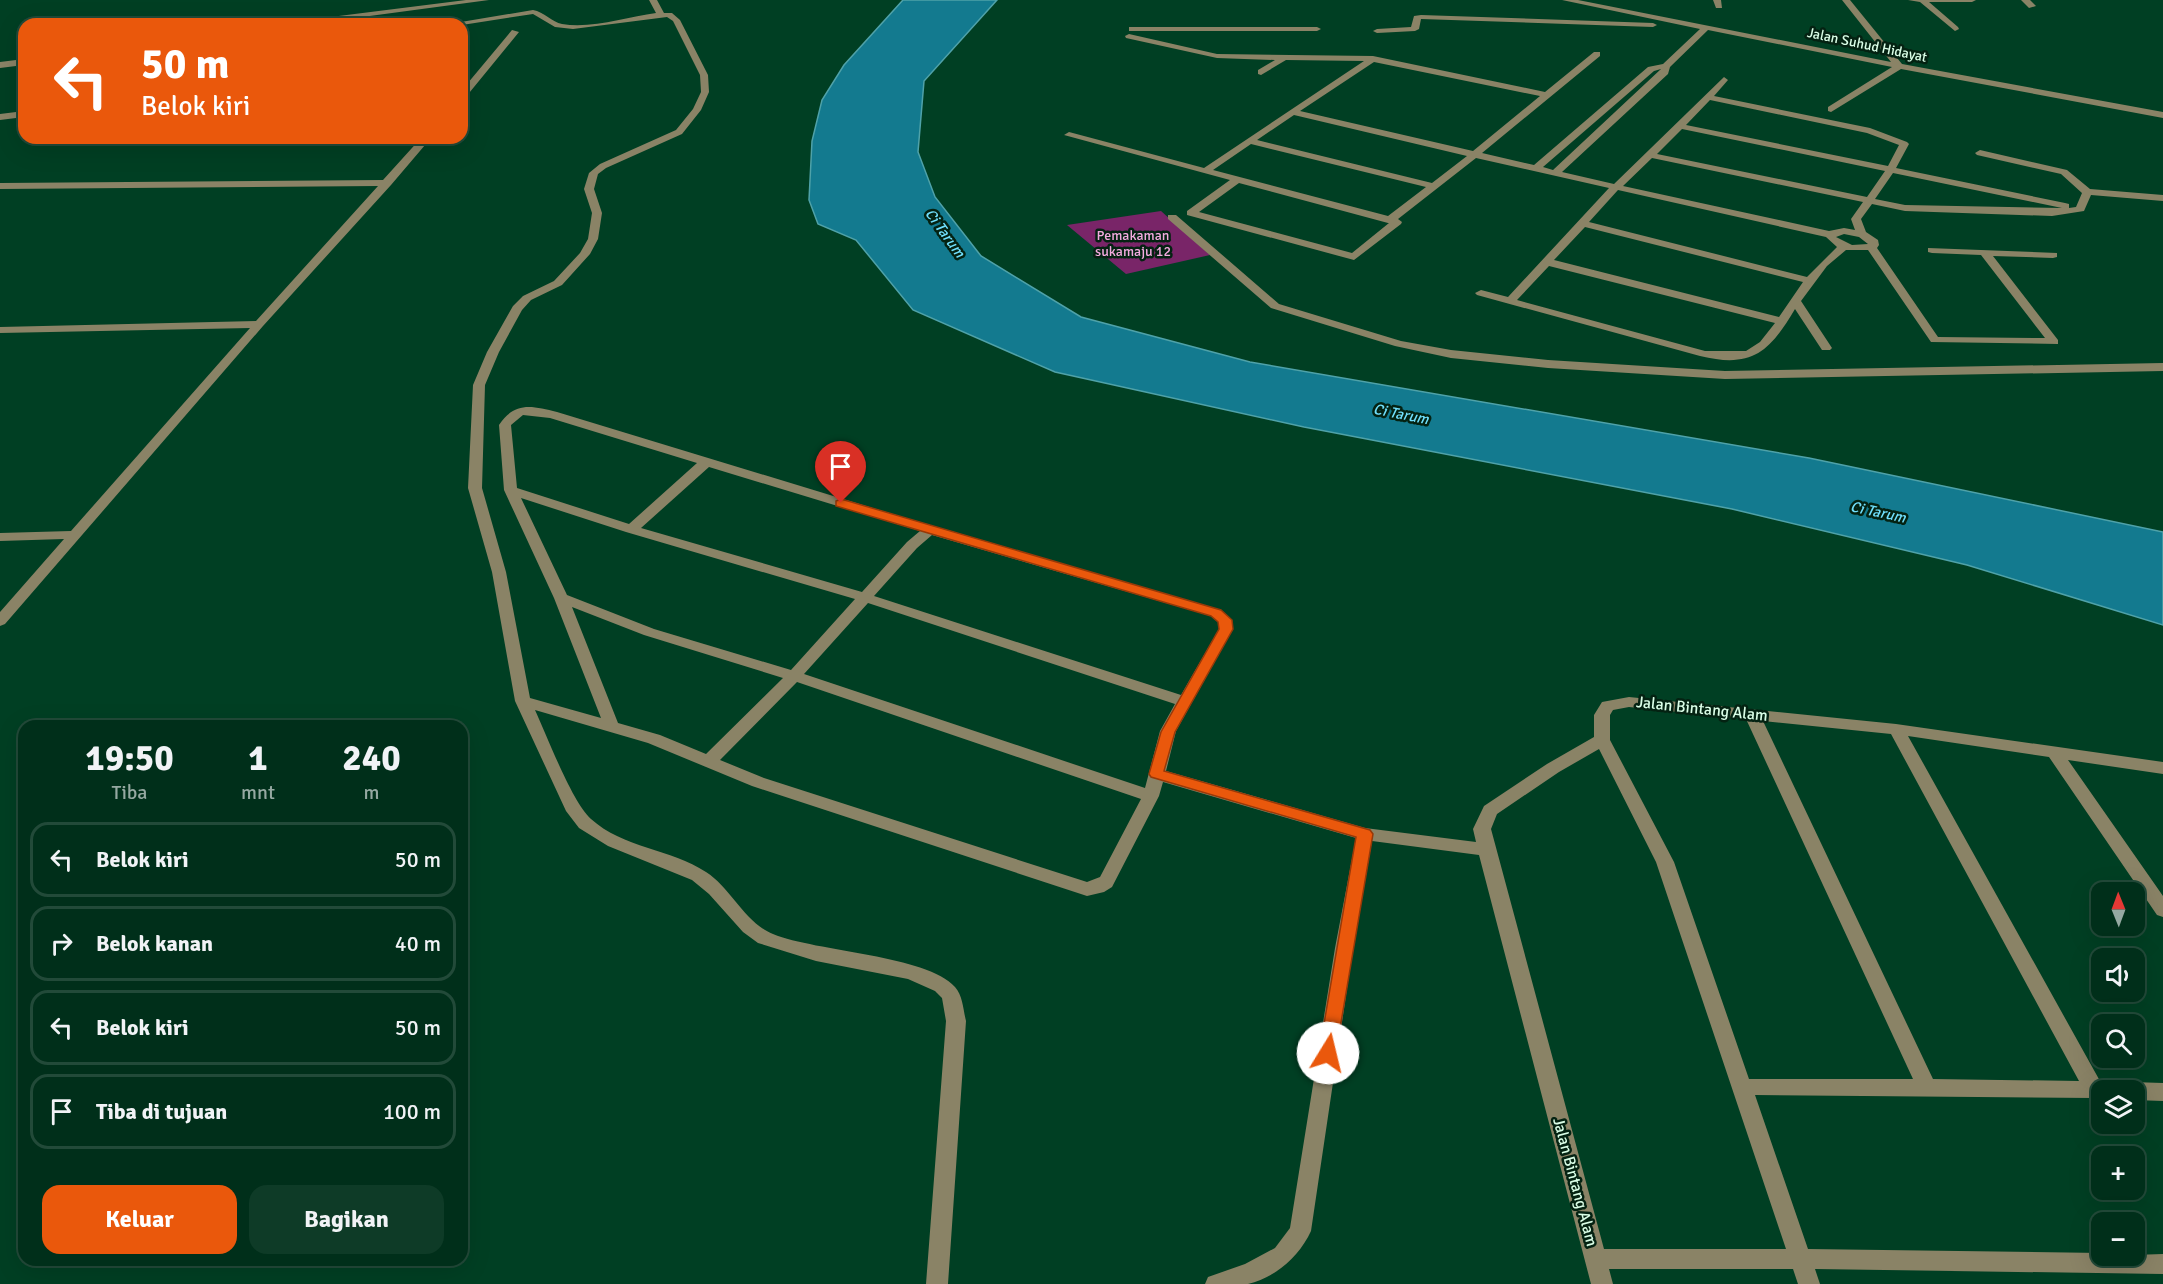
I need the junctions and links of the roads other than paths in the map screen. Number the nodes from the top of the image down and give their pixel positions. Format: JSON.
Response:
{"nodes":[{"id":1,"x":485,"y":0,"type":"edge"},
{"id":2,"x":653,"y":0,"type":"edge"},
{"id":3,"x":1566,"y":0,"type":"edge"},
{"id":4,"x":1846,"y":0,"type":"edge"},
{"id":5,"x":1912,"y":0,"type":"edge"},
{"id":6,"x":1922,"y":0,"type":"edge"},
{"id":7,"x":1971,"y":0,"type":"edge"},
{"id":8,"x":466,"y":1,"type":"edge"},
{"id":9,"x":661,"y":15,"type":"junction"},
{"id":10,"x":337,"y":18,"type":"edge"},
{"id":11,"x":468,"y":22,"type":"edge"},
{"id":12,"x":1695,"y":26,"type":"junction"},
{"id":13,"x":1164,"y":28,"type":"junction"},
{"id":14,"x":1706,"y":28,"type":"junction"},
{"id":15,"x":1317,"y":29,"type":"dead end"},
{"id":16,"x":1955,"y":29,"type":"dead end"},
{"id":17,"x":1377,"y":31,"type":"dead end"},
{"id":18,"x":515,"y":32,"type":"dead end"},
{"id":19,"x":1167,"y":44,"type":"junction"},
{"id":20,"x":1597,"y":54,"type":"dead end"},
{"id":21,"x":1217,"y":56,"type":"junction"},
{"id":22,"x":1285,"y":57,"type":"junction"},
{"id":23,"x":1373,"y":59,"type":"junction"},
{"id":24,"x":18,"y":62,"type":"edge"},
{"id":25,"x":0,"y":64,"type":"edge"},
{"id":26,"x":1666,"y":66,"type":"junction"},
{"id":27,"x":1899,"y":66,"type":"junction"},
{"id":28,"x":1724,"y":80,"type":"dead end"},
{"id":29,"x":468,"y":89,"type":"edge"},
{"id":30,"x":1547,"y":95,"type":"junction"},
{"id":31,"x":1708,"y":97,"type":"junction"},
{"id":32,"x":1831,"y":109,"type":"dead end"},
{"id":33,"x":1293,"y":111,"type":"junction"},
{"id":34,"x":18,"y":115,"type":"edge"},
{"id":35,"x":2163,"y":115,"type":"edge"},
{"id":36,"x":0,"y":117,"type":"edge"},
{"id":37,"x":1680,"y":126,"type":"junction"},
{"id":38,"x":1069,"y":135,"type":"dead end"},
{"id":39,"x":1249,"y":141,"type":"junction"},
{"id":40,"x":421,"y":144,"type":"edge"},
{"id":41,"x":1980,"y":153,"type":"dead end"},
{"id":42,"x":1474,"y":155,"type":"junction"},
{"id":43,"x":1650,"y":155,"type":"junction"},
{"id":44,"x":1535,"y":169,"type":"junction"},
{"id":45,"x":1205,"y":171,"type":"junction"},
{"id":46,"x":1890,"y":171,"type":"junction"},
{"id":47,"x":1554,"y":174,"type":"junction"},
{"id":48,"x":1238,"y":179,"type":"junction"},
{"id":49,"x":388,"y":183,"type":"junction"},
{"id":50,"x":0,"y":186,"type":"edge"},
{"id":51,"x":1434,"y":186,"type":"junction"},
{"id":52,"x":1615,"y":188,"type":"junction"},
{"id":53,"x":2087,"y":192,"type":"junction"},
{"id":54,"x":2163,"y":198,"type":"edge"},
{"id":55,"x":1868,"y":201,"type":"junction"},
{"id":56,"x":2080,"y":210,"type":"junction"},
{"id":57,"x":1172,"y":217,"type":"dead end"},
{"id":58,"x":1856,"y":219,"type":"junction"},
{"id":59,"x":1390,"y":220,"type":"junction"},
{"id":60,"x":1583,"y":223,"type":"junction"},
{"id":61,"x":1844,"y":231,"type":"junction"},
{"id":62,"x":1862,"y":234,"type":"junction"},
{"id":63,"x":1831,"y":235,"type":"junction"},
{"id":64,"x":1845,"y":246,"type":"junction"},
{"id":65,"x":1871,"y":247,"type":"junction"},
{"id":66,"x":1932,"y":250,"type":"dead end"},
{"id":67,"x":1986,"y":253,"type":"junction"},
{"id":68,"x":2053,"y":255,"type":"dead end"},
{"id":69,"x":1547,"y":262,"type":"junction"},
{"id":70,"x":1810,"y":281,"type":"junction"},
{"id":71,"x":1480,"y":293,"type":"dead end"},
{"id":72,"x":1795,"y":300,"type":"junction"},
{"id":73,"x":1510,"y":301,"type":"junction"},
{"id":74,"x":1781,"y":321,"type":"junction"},
{"id":75,"x":259,"y":324,"type":"junction"},
{"id":76,"x":0,"y":330,"type":"edge"},
{"id":77,"x":1826,"y":348,"type":"dead end"},
{"id":78,"x":2162,"y":368,"type":"edge"},
{"id":79,"x":706,"y":462,"type":"junction"},
{"id":80,"x":511,"y":490,"type":"junction"},
{"id":81,"x":632,"y":529,"type":"junction"},
{"id":82,"x":930,"y":530,"type":"junction"},
{"id":83,"x":75,"y":535,"type":"junction"},
{"id":84,"x":0,"y":537,"type":"edge"},
{"id":85,"x":864,"y":597,"type":"junction"},
{"id":86,"x":561,"y":598,"type":"junction"},
{"id":87,"x":0,"y":621,"type":"edge"},
{"id":88,"x":794,"y":676,"type":"junction"},
{"id":89,"x":523,"y":701,"type":"junction"},
{"id":90,"x":1183,"y":701,"type":"junction"},
{"id":91,"x":1752,"y":714,"type":"junction"},
{"id":92,"x":612,"y":727,"type":"junction"},
{"id":93,"x":1896,"y":729,"type":"junction"},
{"id":94,"x":1602,"y":740,"type":"junction"},
{"id":95,"x":2053,"y":751,"type":"junction"},
{"id":96,"x":709,"y":761,"type":"junction"},
{"id":97,"x":2163,"y":768,"type":"edge"},
{"id":98,"x":1156,"y":774,"type":"junction"},
{"id":99,"x":1151,"y":796,"type":"junction"},
{"id":100,"x":1365,"y":834,"type":"junction"},
{"id":101,"x":1486,"y":850,"type":"junction"},
{"id":102,"x":2163,"y":910,"type":"edge"},
{"id":103,"x":2091,"y":1085,"type":"edge"},
{"id":104,"x":1927,"y":1086,"type":"junction"},
{"id":105,"x":1743,"y":1087,"type":"junction"},
{"id":106,"x":2091,"y":1090,"type":"edge"},
{"id":107,"x":2145,"y":1091,"type":"edge"},
{"id":108,"x":2163,"y":1092,"type":"edge"},
{"id":109,"x":1596,"y":1259,"type":"junction"},
{"id":110,"x":1800,"y":1259,"type":"junction"},
{"id":111,"x":2163,"y":1264,"type":"edge"},
{"id":112,"x":937,"y":1284,"type":"edge"},
{"id":113,"x":1216,"y":1284,"type":"edge"},
{"id":114,"x":1602,"y":1284,"type":"edge"},
{"id":115,"x":1809,"y":1284,"type":"edge"}],
"edges":[{"from":1,"to":8,"type":"street"},
{"from":2,"to":9,"type":"street"},
{"from":3,"to":12,"type":"street","name":"Jalan Suhud Hidayat"},
{"from":4,"to":27,"type":"street"},
{"from":5,"to":6,"type":"street"},
{"from":6,"to":7,"type":"street"},
{"from":6,"to":16,"type":"street"},
{"from":8,"to":10,"type":"street"},
{"from":9,"to":11,"type":"street"},
{"from":9,"to":89,"type":"street"},
{"from":12,"to":14,"type":"street","name":"Jalan Suhud Hidayat"},
{"from":12,"to":17,"type":"street"},
{"from":13,"to":15,"type":"street"},
{"from":13,"to":19,"type":"street"},
{"from":13,"to":19,"type":"street"},
{"from":14,"to":26,"type":"street"},
{"from":14,"to":27,"type":"street","name":"Jalan Suhud Hidayat"},
{"from":18,"to":29,"type":"street"},
{"from":19,"to":21,"type":"street"},
{"from":20,"to":30,"type":"street"},
{"from":21,"to":22,"type":"street"},
{"from":21,"to":22,"type":"street"},
{"from":22,"to":23,"type":"street"},
{"from":23,"to":30,"type":"street"},
{"from":23,"to":33,"type":"street"},
{"from":24,"to":25,"type":"street"},
{"from":26,"to":44,"type":"street"},
{"from":26,"to":47,"type":"street"},
{"from":27,"to":32,"type":"street"},
{"from":27,"to":35,"type":"street","name":"Jalan Suhud Hidayat"},
{"from":28,"to":31,"type":"street"},
{"from":30,"to":42,"type":"street"},
{"from":31,"to":37,"type":"street"},
{"from":31,"to":46,"type":"street"},
{"from":33,"to":39,"type":"street"},
{"from":33,"to":42,"type":"street"},
{"from":34,"to":36,"type":"street"},
{"from":37,"to":43,"type":"street"},
{"from":37,"to":46,"type":"street"},
{"from":38,"to":45,"type":"street"},
{"from":39,"to":45,"type":"street"},
{"from":39,"to":51,"type":"street"},
{"from":40,"to":49,"type":"street"},
{"from":41,"to":53,"type":"street"},
{"from":42,"to":44,"type":"street"},
{"from":42,"to":51,"type":"street"},
{"from":43,"to":52,"type":"street"},
{"from":43,"to":55,"type":"street"},
{"from":44,"to":47,"type":"street"},
{"from":45,"to":48,"type":"street"},
{"from":46,"to":55,"type":"street"},
{"from":46,"to":56,"type":"street"},
{"from":47,"to":52,"type":"street"},
{"from":48,"to":59,"type":"street"},
{"from":48,"to":59,"type":"street"},
{"from":49,"to":50,"type":"street"},
{"from":49,"to":75,"type":"street"},
{"from":51,"to":59,"type":"street"},
{"from":52,"to":60,"type":"street"},
{"from":52,"to":63,"type":"street"},
{"from":53,"to":54,"type":"street"},
{"from":53,"to":56,"type":"street"},
{"from":55,"to":56,"type":"street"},
{"from":55,"to":58,"type":"street"},
{"from":57,"to":78,"type":"street"},
{"from":58,"to":61,"type":"street"},
{"from":58,"to":62,"type":"street"},
{"from":60,"to":69,"type":"street"},
{"from":60,"to":70,"type":"street"},
{"from":61,"to":62,"type":"street"},
{"from":61,"to":63,"type":"street"},
{"from":62,"to":65,"type":"street"},
{"from":63,"to":64,"type":"street"},
{"from":64,"to":65,"type":"street"},
{"from":64,"to":70,"type":"street"},
{"from":65,"to":67,"type":"street"},
{"from":66,"to":67,"type":"street"},
{"from":67,"to":68,"type":"street"},
{"from":69,"to":73,"type":"street"},
{"from":69,"to":74,"type":"street"},
{"from":70,"to":72,"type":"street"},
{"from":71,"to":73,"type":"street"},
{"from":72,"to":74,"type":"street"},
{"from":72,"to":77,"type":"street"},
{"from":73,"to":74,"type":"street"},
{"from":75,"to":76,"type":"street"},
{"from":75,"to":83,"type":"street"},
{"from":79,"to":80,"type":"street"},
{"from":79,"to":81,"type":"street"},
{"from":79,"to":82,"type":"street"},
{"from":80,"to":81,"type":"street"},
{"from":80,"to":86,"type":"street"},
{"from":81,"to":85,"type":"street"},
{"from":82,"to":85,"type":"street"},
{"from":82,"to":90,"type":"street"},
{"from":83,"to":84,"type":"street"},
{"from":83,"to":87,"type":"street"},
{"from":85,"to":88,"type":"street"},
{"from":85,"to":90,"type":"street"},
{"from":86,"to":88,"type":"street"},
{"from":86,"to":92,"type":"street"},
{"from":88,"to":96,"type":"street"},
{"from":88,"to":99,"type":"street"},
{"from":89,"to":92,"type":"street"},
{"from":89,"to":112,"type":"street"},
{"from":90,"to":98,"type":"street"},
{"from":91,"to":93,"type":"street","name":"Jalan Bintang Alam"},
{"from":91,"to":94,"type":"street","name":"Jalan Bintang Alam"},
{"from":91,"to":104,"type":"street"},
{"from":92,"to":96,"type":"street"},
{"from":93,"to":95,"type":"street","name":"Jalan Bintang Alam"},
{"from":93,"to":103,"type":"street"},
{"from":94,"to":101,"type":"street","name":"Jalan Bintang Alam"},
{"from":94,"to":105,"type":"street"},
{"from":95,"to":97,"type":"street","name":"Jalan Bintang Alam"},
{"from":95,"to":102,"type":"street"},
{"from":96,"to":99,"type":"street"},
{"from":98,"to":99,"type":"street"},
{"from":98,"to":100,"type":"street"},
{"from":100,"to":101,"type":"street"},
{"from":100,"to":113,"type":"street"},
{"from":101,"to":109,"type":"street","name":"Jalan Bintang Alam"},
{"from":104,"to":105,"type":"street"},
{"from":104,"to":106,"type":"street"},
{"from":105,"to":110,"type":"street"},
{"from":107,"to":108,"type":"street"},
{"from":109,"to":110,"type":"street"},
{"from":109,"to":114,"type":"street","name":"Jalan Bintang Alam"},
{"from":110,"to":111,"type":"street"},
{"from":110,"to":115,"type":"street"}]}
